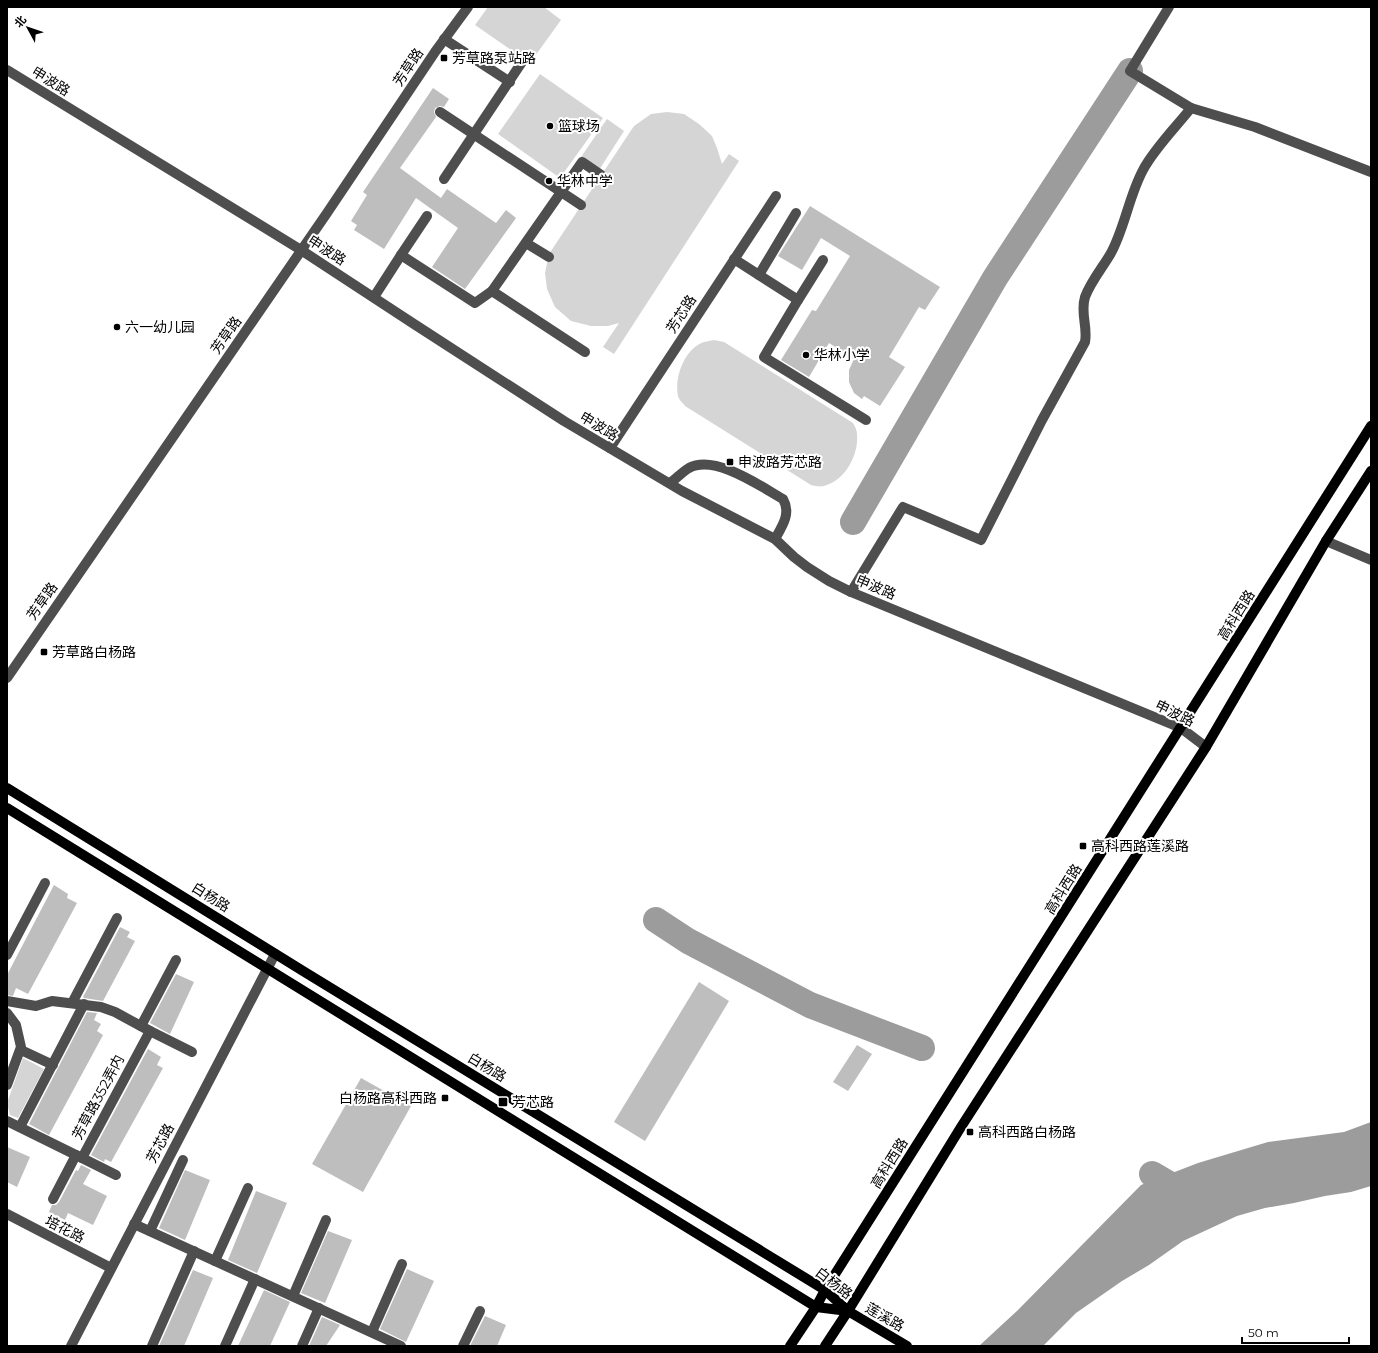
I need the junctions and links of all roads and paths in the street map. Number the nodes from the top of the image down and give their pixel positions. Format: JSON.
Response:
{"nodes":[{"id":1,"x":468,"y":7,"type":"edge"},
{"id":2,"x":1169,"y":7,"type":"edge"},
{"id":3,"x":444,"y":39,"type":"junction"},
{"id":4,"x":524,"y":59,"type":"dead end"},
{"id":5,"x":7,"y":70,"type":"edge"},
{"id":6,"x":510,"y":82,"type":"junction"},
{"id":7,"x":1191,"y":108,"type":"junction"},
{"id":8,"x":440,"y":112,"type":"dead end"},
{"id":9,"x":475,"y":135,"type":"junction"},
{"id":10,"x":1371,"y":172,"type":"edge"},
{"id":11,"x":601,"y":175,"type":"dead end"},
{"id":12,"x":444,"y":179,"type":"dead end"},
{"id":13,"x":561,"y":192,"type":"junction"},
{"id":14,"x":776,"y":196,"type":"dead end"},
{"id":15,"x":581,"y":205,"type":"dead end"},
{"id":16,"x":796,"y":213,"type":"dead end"},
{"id":17,"x":427,"y":216,"type":"dead end"},
{"id":18,"x":526,"y":243,"type":"junction"},
{"id":19,"x":302,"y":250,"type":"junction"},
{"id":20,"x":401,"y":255,"type":"junction"},
{"id":21,"x":549,"y":257,"type":"dead end"},
{"id":22,"x":734,"y":259,"type":"junction"},
{"id":23,"x":823,"y":260,"type":"dead end"},
{"id":24,"x":759,"y":275,"type":"junction"},
{"id":25,"x":492,"y":291,"type":"junction"},
{"id":26,"x":374,"y":298,"type":"junction"},
{"id":27,"x":798,"y":300,"type":"junction"},
{"id":28,"x":585,"y":352,"type":"dead end"},
{"id":29,"x":866,"y":420,"type":"dead end"},
{"id":30,"x":1371,"y":426,"type":"edge"},
{"id":31,"x":610,"y":448,"type":"junction"},
{"id":32,"x":1371,"y":471,"type":"edge"},
{"id":33,"x":670,"y":483,"type":"junction"},
{"id":34,"x":775,"y":538,"type":"junction"},
{"id":35,"x":1326,"y":541,"type":"junction"},
{"id":36,"x":1371,"y":560,"type":"edge"},
{"id":37,"x":851,"y":592,"type":"junction"},
{"id":38,"x":7,"y":678,"type":"edge"},
{"id":39,"x":1181,"y":728,"type":"junction"},
{"id":40,"x":1206,"y":747,"type":"junction"},
{"id":41,"x":7,"y":788,"type":"edge"},
{"id":42,"x":7,"y":808,"type":"edge"},
{"id":43,"x":45,"y":883,"type":"dead end"},
{"id":44,"x":117,"y":918,"type":"dead end"},
{"id":45,"x":275,"y":954,"type":"junction"},
{"id":46,"x":7,"y":955,"type":"edge"},
{"id":47,"x":176,"y":960,"type":"dead end"},
{"id":48,"x":267,"y":969,"type":"junction"},
{"id":49,"x":7,"y":1001,"type":"edge"},
{"id":50,"x":72,"y":1003,"type":"junction"},
{"id":51,"x":84,"y":1004,"type":"junction"},
{"id":52,"x":7,"y":1013,"type":"edge"},
{"id":53,"x":145,"y":1028,"type":"junction"},
{"id":54,"x":21,"y":1050,"type":"junction"},
{"id":55,"x":192,"y":1052,"type":"dead end"},
{"id":56,"x":53,"y":1065,"type":"junction"},
{"id":57,"x":7,"y":1085,"type":"edge"},
{"id":58,"x":7,"y":1121,"type":"edge"},
{"id":59,"x":20,"y":1127,"type":"junction"},
{"id":60,"x":79,"y":1156,"type":"junction"},
{"id":61,"x":183,"y":1160,"type":"dead end"},
{"id":62,"x":116,"y":1175,"type":"dead end"},
{"id":63,"x":248,"y":1188,"type":"dead end"},
{"id":64,"x":53,"y":1199,"type":"dead end"},
{"id":65,"x":7,"y":1214,"type":"edge"},
{"id":66,"x":326,"y":1220,"type":"dead end"},
{"id":67,"x":134,"y":1224,"type":"junction"},
{"id":68,"x":150,"y":1231,"type":"junction"},
{"id":69,"x":194,"y":1251,"type":"junction"},
{"id":70,"x":215,"y":1261,"type":"junction"},
{"id":71,"x":402,"y":1264,"type":"dead end"},
{"id":72,"x":111,"y":1268,"type":"junction"},
{"id":73,"x":255,"y":1279,"type":"junction"},
{"id":74,"x":825,"y":1290,"type":"junction"},
{"id":75,"x":292,"y":1296,"type":"junction"},
{"id":76,"x":816,"y":1307,"type":"junction"},
{"id":77,"x":319,"y":1308,"type":"junction"},
{"id":78,"x":480,"y":1310,"type":"dead end"},
{"id":79,"x":848,"y":1311,"type":"junction"},
{"id":80,"x":372,"y":1332,"type":"junction"},
{"id":81,"x":394,"y":1344,"type":"edge"},
{"id":82,"x":71,"y":1346,"type":"edge"},
{"id":83,"x":152,"y":1346,"type":"edge"},
{"id":84,"x":225,"y":1346,"type":"edge"},
{"id":85,"x":302,"y":1346,"type":"edge"},
{"id":86,"x":463,"y":1346,"type":"edge"},
{"id":87,"x":790,"y":1346,"type":"edge"},
{"id":88,"x":825,"y":1346,"type":"edge"},
{"id":89,"x":907,"y":1346,"type":"edge"}],
"edges":[{"from":1,"to":3,"type":"street","name":"芳草路"},
{"from":2,"to":7,"type":"street"},
{"from":3,"to":6,"type":"street"},
{"from":3,"to":19,"type":"street","name":"芳草路"},
{"from":4,"to":6,"type":"street"},
{"from":5,"to":19,"type":"street","name":"申波路"},
{"from":6,"to":9,"type":"street"},
{"from":7,"to":10,"type":"street"},
{"from":7,"to":37,"type":"street"},
{"from":8,"to":9,"type":"street"},
{"from":9,"to":12,"type":"street"},
{"from":9,"to":13,"type":"street"},
{"from":11,"to":13,"type":"street"},
{"from":13,"to":15,"type":"street"},
{"from":13,"to":18,"type":"street"},
{"from":14,"to":22,"type":"street","name":"芳芯路"},
{"from":16,"to":24,"type":"street"},
{"from":17,"to":20,"type":"street"},
{"from":18,"to":21,"type":"street"},
{"from":18,"to":25,"type":"street"},
{"from":19,"to":26,"type":"street","name":"申波路"},
{"from":19,"to":38,"type":"street","name":"芳草路"},
{"from":20,"to":25,"type":"street"},
{"from":20,"to":26,"type":"street"},
{"from":22,"to":24,"type":"street"},
{"from":22,"to":31,"type":"street","name":"芳芯路"},
{"from":23,"to":27,"type":"street"},
{"from":24,"to":27,"type":"street"},
{"from":25,"to":28,"type":"street"},
{"from":26,"to":31,"type":"street","name":"申波路"},
{"from":27,"to":29,"type":"street"},
{"from":30,"to":39,"type":"main road","name":"高科西路"},
{"from":31,"to":33,"type":"street","name":"申波路"},
{"from":32,"to":35,"type":"main road"},
{"from":33,"to":34,"type":"street","name":"申波路"},
{"from":33,"to":34,"type":"street"},
{"from":34,"to":37,"type":"street","name":"申波路"},
{"from":35,"to":36,"type":"street"},
{"from":35,"to":40,"type":"main road"},
{"from":37,"to":39,"type":"street","name":"申波路"},
{"from":39,"to":40,"type":"street","name":"申波路"},
{"from":39,"to":74,"type":"main road","name":"高科西路"},
{"from":40,"to":79,"type":"main road"},
{"from":41,"to":45,"type":"main road","name":"白杨路"},
{"from":42,"to":48,"type":"main road","name":"白杨路"},
{"from":43,"to":46,"type":"street"},
{"from":44,"to":50,"type":"street"},
{"from":45,"to":48,"type":"street","name":"芳芯路"},
{"from":45,"to":74,"type":"main road","name":"白杨路"},
{"from":47,"to":53,"type":"street","name":"芳草路352弄内"},
{"from":48,"to":67,"type":"street","name":"芳芯路"},
{"from":48,"to":76,"type":"main road","name":"白杨路"},
{"from":49,"to":50,"type":"street"},
{"from":50,"to":51,"type":"street"},
{"from":51,"to":53,"type":"street"},
{"from":51,"to":56,"type":"street"},
{"from":52,"to":54,"type":"street"},
{"from":53,"to":55,"type":"street"},
{"from":53,"to":60,"type":"street","name":"芳草路352弄内"},
{"from":54,"to":56,"type":"street"},
{"from":54,"to":57,"type":"street"},
{"from":56,"to":59,"type":"street"},
{"from":58,"to":59,"type":"street","name":"芳草路352弄内"},
{"from":59,"to":60,"type":"street","name":"芳草路352弄内"},
{"from":60,"to":62,"type":"street"},
{"from":60,"to":64,"type":"street"},
{"from":61,"to":68,"type":"street"},
{"from":63,"to":70,"type":"street"},
{"from":65,"to":72,"type":"street","name":"培花路"},
{"from":66,"to":75,"type":"street"},
{"from":67,"to":68,"type":"street"},
{"from":67,"to":72,"type":"street","name":"芳芯路"},
{"from":68,"to":69,"type":"street"},
{"from":69,"to":70,"type":"street"},
{"from":69,"to":83,"type":"street"},
{"from":70,"to":73,"type":"street"},
{"from":71,"to":80,"type":"street"},
{"from":72,"to":82,"type":"street","name":"芳芯路"},
{"from":73,"to":75,"type":"street"},
{"from":73,"to":84,"type":"street"},
{"from":74,"to":76,"type":"main road","name":"高科西路"},
{"from":74,"to":79,"type":"main road","name":"白杨路"},
{"from":75,"to":77,"type":"street"},
{"from":76,"to":79,"type":"main road","name":"白杨路"},
{"from":76,"to":87,"type":"main road","name":"高科西路"},
{"from":77,"to":80,"type":"street"},
{"from":77,"to":85,"type":"street"},
{"from":78,"to":86,"type":"street"},
{"from":79,"to":88,"type":"main road"},
{"from":79,"to":89,"type":"main road","name":"莲溪路"},
{"from":80,"to":81,"type":"street"}]}
